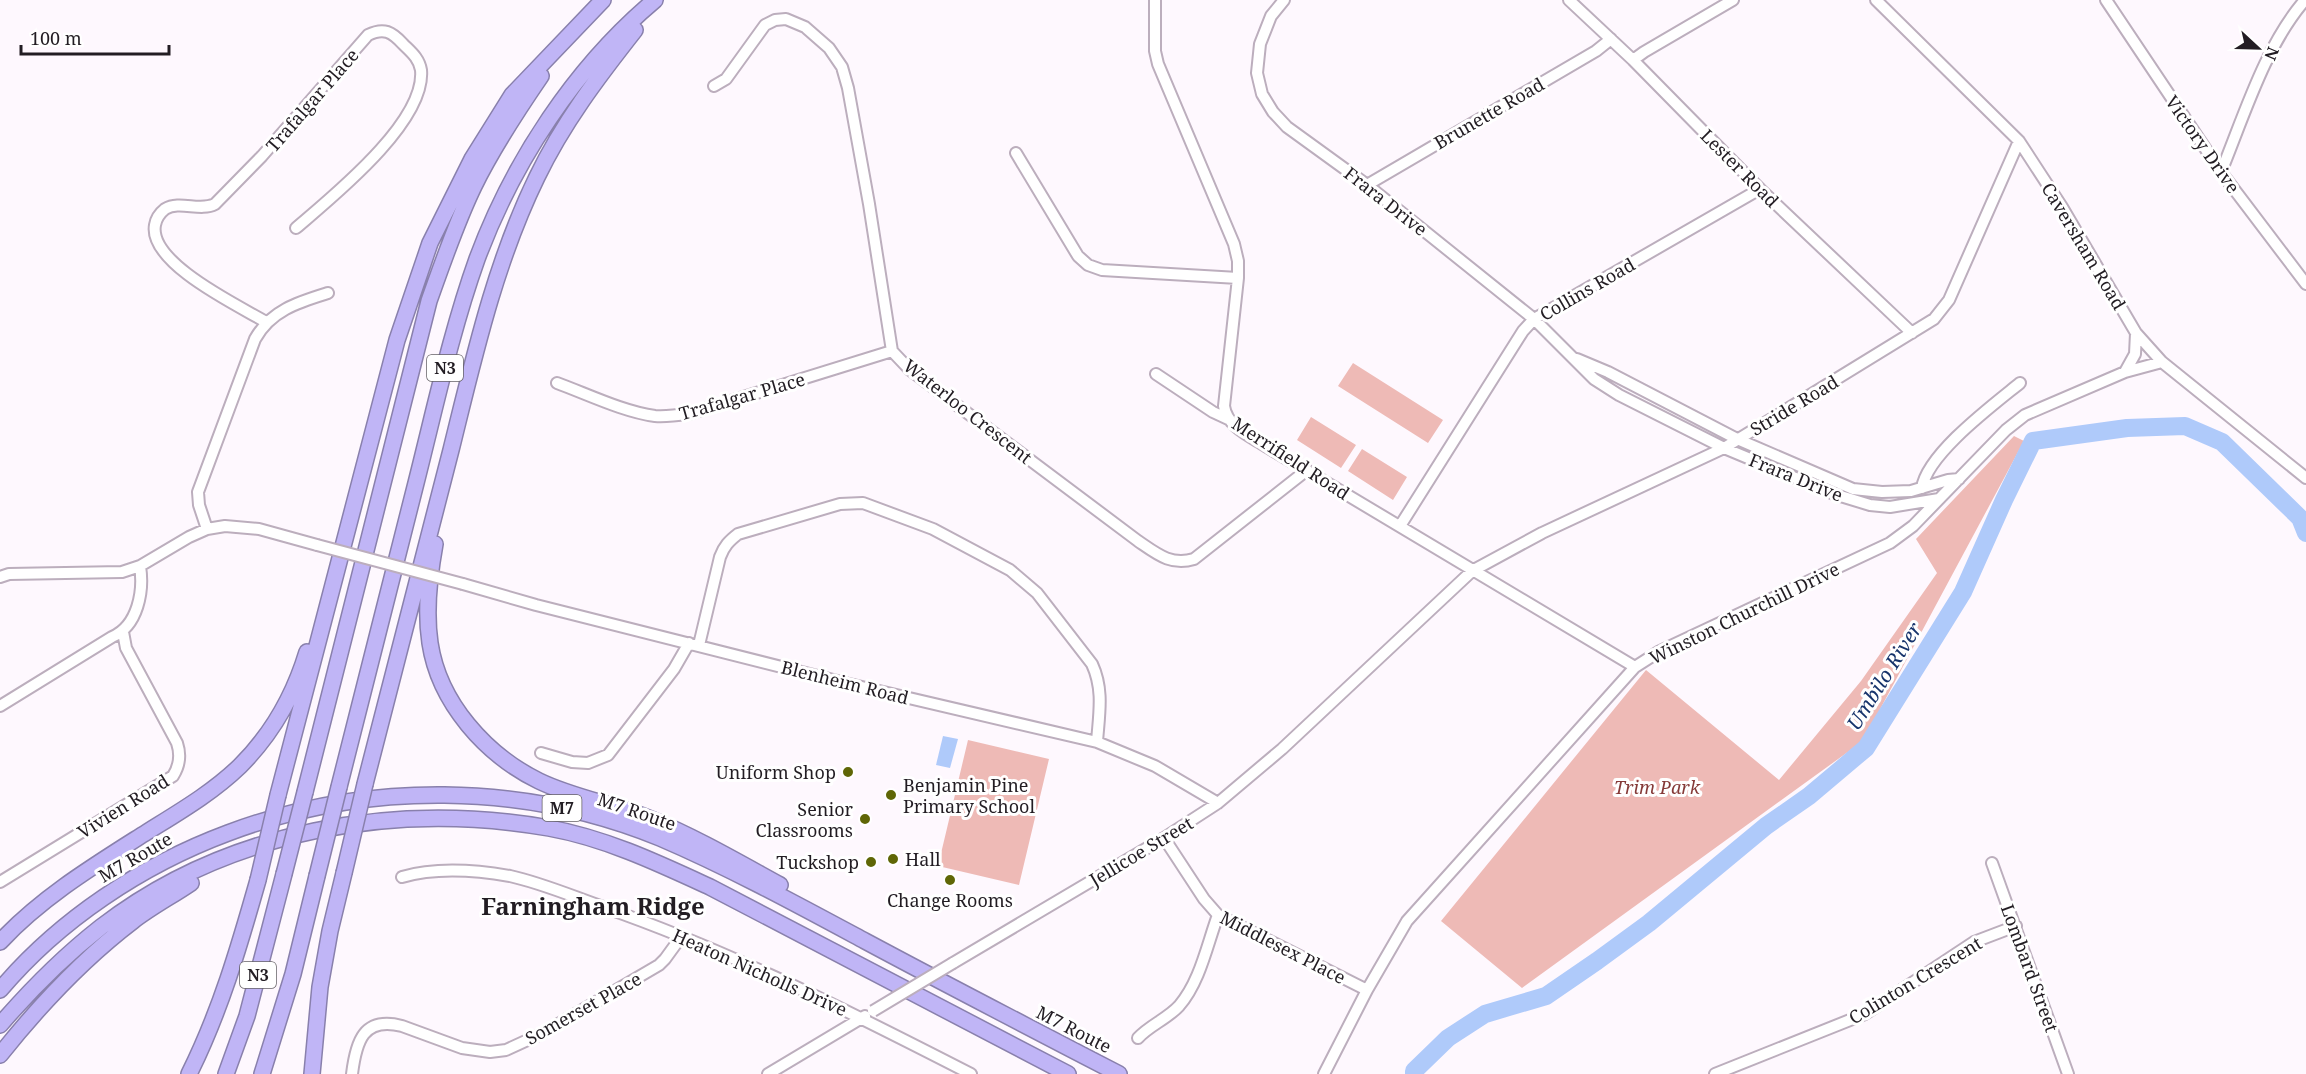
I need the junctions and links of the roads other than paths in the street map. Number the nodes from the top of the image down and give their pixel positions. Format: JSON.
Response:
{"nodes":[{"id":1,"x":603,"y":0,"type":"edge"},
{"id":2,"x":656,"y":0,"type":"edge"},
{"id":3,"x":664,"y":0,"type":"edge"},
{"id":4,"x":1155,"y":0,"type":"edge"},
{"id":5,"x":1284,"y":0,"type":"edge"},
{"id":6,"x":1569,"y":0,"type":"edge"},
{"id":7,"x":1733,"y":0,"type":"edge"},
{"id":8,"x":1876,"y":0,"type":"edge"},
{"id":9,"x":2106,"y":0,"type":"edge"},
{"id":10,"x":2306,"y":0,"type":"edge"},
{"id":11,"x":1611,"y":39,"type":"junction"},
{"id":12,"x":564,"y":41,"type":"junction"},
{"id":13,"x":1633,"y":60,"type":"junction"},
{"id":14,"x":714,"y":86,"type":"dead end"},
{"id":15,"x":2019,"y":141,"type":"junction"},
{"id":16,"x":1016,"y":153,"type":"dead end"},
{"id":17,"x":2221,"y":172,"type":"junction"},
{"id":18,"x":1367,"y":185,"type":"junction"},
{"id":19,"x":1760,"y":189,"type":"junction"},
{"id":20,"x":296,"y":228,"type":"dead end"},
{"id":21,"x":1238,"y":278,"type":"junction"},
{"id":22,"x":2306,"y":284,"type":"edge"},
{"id":23,"x":328,"y":293,"type":"dead end"},
{"id":24,"x":1534,"y":319,"type":"junction"},
{"id":25,"x":266,"y":322,"type":"junction"},
{"id":26,"x":1912,"y":333,"type":"junction"},
{"id":27,"x":2136,"y":333,"type":"junction"},
{"id":28,"x":892,"y":351,"type":"junction"},
{"id":29,"x":1574,"y":358,"type":"junction"},
{"id":30,"x":2162,"y":362,"type":"junction"},
{"id":31,"x":2125,"y":372,"type":"junction"},
{"id":32,"x":1156,"y":374,"type":"dead end"},
{"id":33,"x":558,"y":383,"type":"dead end"},
{"id":34,"x":2020,"y":383,"type":"dead end"},
{"id":35,"x":1228,"y":419,"type":"junction"},
{"id":36,"x":458,"y":423,"type":"junction"},
{"id":37,"x":1737,"y":439,"type":"junction"},
{"id":38,"x":1724,"y":448,"type":"junction"},
{"id":39,"x":1307,"y":470,"type":"junction"},
{"id":40,"x":2306,"y":478,"type":"edge"},
{"id":41,"x":1959,"y":479,"type":"junction"},
{"id":42,"x":1922,"y":488,"type":"junction"},
{"id":43,"x":1941,"y":499,"type":"junction"},
{"id":44,"x":1901,"y":506,"type":"junction"},
{"id":45,"x":1400,"y":526,"type":"junction"},
{"id":46,"x":1913,"y":526,"type":"junction"},
{"id":47,"x":207,"y":530,"type":"junction"},
{"id":48,"x":140,"y":566,"type":"junction"},
{"id":49,"x":338,"y":568,"type":"junction"},
{"id":50,"x":1472,"y":571,"type":"junction"},
{"id":51,"x":0,"y":577,"type":"edge"},
{"id":52,"x":123,"y":632,"type":"junction"},
{"id":53,"x":694,"y":644,"type":"junction"},
{"id":54,"x":1635,"y":667,"type":"junction"},
{"id":55,"x":0,"y":706,"type":"edge"},
{"id":56,"x":1097,"y":742,"type":"junction"},
{"id":57,"x":541,"y":753,"type":"dead end"},
{"id":58,"x":1218,"y":803,"type":"junction"},
{"id":59,"x":1164,"y":838,"type":"junction"},
{"id":60,"x":1992,"y":863,"type":"dead end"},
{"id":61,"x":210,"y":864,"type":"junction"},
{"id":62,"x":402,"y":877,"type":"dead end"},
{"id":63,"x":0,"y":882,"type":"edge"},
{"id":64,"x":1218,"y":915,"type":"junction"},
{"id":65,"x":2016,"y":926,"type":"junction"},
{"id":66,"x":681,"y":937,"type":"junction"},
{"id":67,"x":0,"y":942,"type":"edge"},
{"id":68,"x":912,"y":966,"type":"junction"},
{"id":69,"x":0,"y":990,"type":"edge"},
{"id":70,"x":1367,"y":990,"type":"junction"},
{"id":71,"x":862,"y":1018,"type":"junction"},
{"id":72,"x":0,"y":1024,"type":"edge"},
{"id":73,"x":1138,"y":1038,"type":"dead end"},
{"id":74,"x":0,"y":1055,"type":"edge"},
{"id":75,"x":189,"y":1074,"type":"edge"},
{"id":76,"x":226,"y":1074,"type":"edge"},
{"id":77,"x":262,"y":1074,"type":"edge"},
{"id":78,"x":312,"y":1074,"type":"edge"},
{"id":79,"x":352,"y":1074,"type":"edge"},
{"id":80,"x":768,"y":1074,"type":"edge"},
{"id":81,"x":971,"y":1074,"type":"edge"},
{"id":82,"x":1068,"y":1074,"type":"edge"},
{"id":83,"x":1119,"y":1074,"type":"edge"},
{"id":84,"x":1324,"y":1074,"type":"edge"},
{"id":85,"x":1715,"y":1074,"type":"edge"},
{"id":86,"x":2068,"y":1074,"type":"edge"}],
"edges":[{"from":1,"to":12,"type":"highway","number":"N3"},
{"from":2,"to":77,"type":"highway","number":"N3","bridge":true},
{"from":3,"to":36,"type":"highway"},
{"from":4,"to":21,"type":"street","name":"Merrifield Road"},
{"from":5,"to":18,"type":"street","name":"Frara Drive"},
{"from":6,"to":11,"type":"street","name":"Lester Road"},
{"from":7,"to":13,"type":"street"},
{"from":8,"to":15,"type":"street","name":"Caversham Road"},
{"from":9,"to":17,"type":"street","name":"Victory Drive"},
{"from":10,"to":17,"type":"street"},
{"from":11,"to":13,"type":"street","name":"Lester Road"},
{"from":11,"to":18,"type":"street","name":"Brunette Road"},
{"from":12,"to":49,"type":"highway"},
{"from":12,"to":76,"type":"highway","number":"N3","bridge":true},
{"from":13,"to":19,"type":"street","name":"Lester Road"},
{"from":14,"to":28,"type":"street","name":"Waterloo Crescent"},
{"from":15,"to":26,"type":"street","name":"Stride Road"},
{"from":15,"to":27,"type":"street","name":"Caversham Road"},
{"from":16,"to":21,"type":"street"},
{"from":17,"to":22,"type":"street","name":"Victory Drive"},
{"from":18,"to":24,"type":"street","name":"Frara Drive"},
{"from":19,"to":24,"type":"street","name":"Collins Road"},
{"from":19,"to":26,"type":"street","name":"Lester Road"},
{"from":20,"to":25,"type":"street","name":"Trafalgar Place"},
{"from":21,"to":35,"type":"street","name":"Merrifield Road"},
{"from":23,"to":25,"type":"street"},
{"from":24,"to":29,"type":"street","name":"Frara Drive"},
{"from":24,"to":45,"type":"street","name":"Collins Road"},
{"from":25,"to":47,"type":"street"},
{"from":26,"to":37,"type":"street","name":"Stride Road"},
{"from":27,"to":30,"type":"street","name":"Caversham Road"},
{"from":27,"to":31,"type":"street"},
{"from":28,"to":33,"type":"street","name":"Trafalgar Place"},
{"from":28,"to":39,"type":"street","name":"Waterloo Crescent"},
{"from":29,"to":37,"type":"street","name":"Frara Drive"},
{"from":29,"to":38,"type":"street","name":"Frara Drive"},
{"from":30,"to":31,"type":"street","name":"Winston Churchill Drive"},
{"from":30,"to":40,"type":"street","name":"Caversham Road"},
{"from":31,"to":41,"type":"street","name":"Winston Churchill Drive"},
{"from":32,"to":35,"type":"street"},
{"from":34,"to":42,"type":"street"},
{"from":35,"to":39,"type":"street","name":"Merrifield Road"},
{"from":36,"to":68,"type":"highway"},
{"from":36,"to":78,"type":"highway","bridge":true},
{"from":37,"to":38,"type":"street","name":"Stride Road"},
{"from":37,"to":42,"type":"street","name":"Frara Drive"},
{"from":38,"to":44,"type":"street","name":"Frara Drive"},
{"from":38,"to":50,"type":"street","name":"Stride Road"},
{"from":39,"to":45,"type":"street","name":"Merrifield Road"},
{"from":41,"to":42,"type":"street","name":"Frara Drive"},
{"from":41,"to":43,"type":"street","name":"Winston Churchill Drive"},
{"from":43,"to":44,"type":"street","name":"Frara Drive"},
{"from":43,"to":46,"type":"street","name":"Winston Churchill Drive"},
{"from":44,"to":46,"type":"street"},
{"from":45,"to":50,"type":"street","name":"Merrifield Road"},
{"from":46,"to":54,"type":"street","name":"Winston Churchill Drive"},
{"from":47,"to":48,"type":"street"},
{"from":47,"to":53,"type":"street","name":"Blenheim Road","bridge":true},
{"from":48,"to":51,"type":"street"},
{"from":48,"to":52,"type":"street"},
{"from":49,"to":67,"type":"highway"},
{"from":49,"to":75,"type":"highway","bridge":true},
{"from":50,"to":54,"type":"street","name":"Merrifield Road"},
{"from":50,"to":58,"type":"street","name":"Jellicoe Street"},
{"from":52,"to":55,"type":"street"},
{"from":52,"to":63,"type":"street","name":"Vivien Road"},
{"from":53,"to":56,"type":"street","name":"Blenheim Road"},
{"from":53,"to":56,"type":"street"},
{"from":53,"to":57,"type":"street"},
{"from":54,"to":70,"type":"street","name":"Winston Churchill Drive"},
{"from":56,"to":58,"type":"street","name":"Blenheim Road"},
{"from":58,"to":59,"type":"street","name":"Jellicoe Street"},
{"from":59,"to":64,"type":"street","name":"Middlesex Place"},
{"from":59,"to":71,"type":"street","name":"Jellicoe Street","bridge":true},
{"from":60,"to":65,"type":"street","name":"Lombard Street"},
{"from":61,"to":72,"type":"highway","number":"M7"},
{"from":61,"to":74,"type":"highway"},
{"from":61,"to":82,"type":"highway","number":"M7"},
{"from":62,"to":66,"type":"street","name":"Heaton Nicholls Drive"},
{"from":64,"to":70,"type":"street","name":"Middlesex Place"},
{"from":64,"to":73,"type":"street"},
{"from":65,"to":85,"type":"street","name":"Colinton Crescent"},
{"from":65,"to":86,"type":"street","name":"Lombard Street"},
{"from":66,"to":71,"type":"street","name":"Heaton Nicholls Drive"},
{"from":66,"to":79,"type":"street","name":"Somerset Place"},
{"from":68,"to":69,"type":"highway","name":"M7 Route","number":"M7"},
{"from":68,"to":83,"type":"highway","name":"M7 Route","number":"M7"},
{"from":70,"to":84,"type":"street","name":"Winston Churchill Drive"},
{"from":71,"to":80,"type":"street","name":"Jellicoe Street"},
{"from":71,"to":81,"type":"street","name":"Heaton Nicholls Drive"}]}
